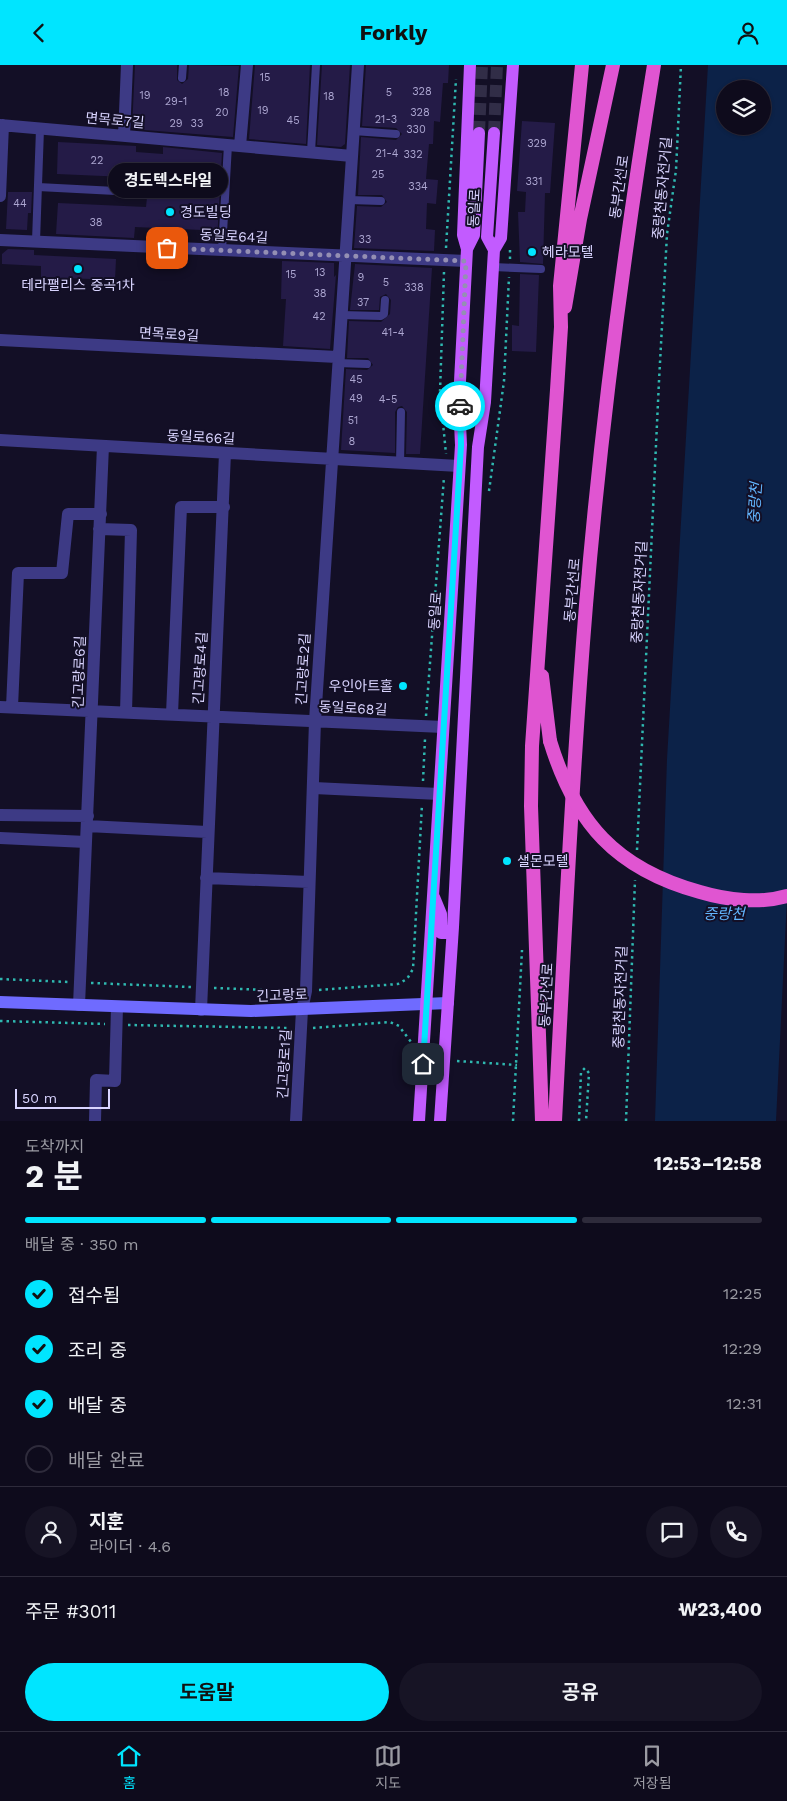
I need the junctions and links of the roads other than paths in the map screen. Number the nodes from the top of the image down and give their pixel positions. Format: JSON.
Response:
{"nodes":[{"id":1,"x":127,"y":65,"type":"edge"},
{"id":2,"x":183,"y":65,"type":"edge"},
{"id":3,"x":248,"y":65,"type":"edge"},
{"id":4,"x":316,"y":65,"type":"edge"},
{"id":5,"x":358,"y":65,"type":"edge"},
{"id":6,"x":470,"y":65,"type":"edge"},
{"id":7,"x":513,"y":65,"type":"edge"},
{"id":8,"x":582,"y":65,"type":"edge"},
{"id":9,"x":613,"y":65,"type":"edge"},
{"id":10,"x":654,"y":65,"type":"edge"},
{"id":11,"x":182,"y":78,"type":"dead end"},
{"id":12,"x":1,"y":125,"type":"edge"},
{"id":13,"x":40,"y":129,"type":"junction"},
{"id":14,"x":353,"y":131,"type":"junction"},
{"id":15,"x":479,"y":133,"type":"tunnel mouth"},
{"id":16,"x":494,"y":133,"type":"tunnel mouth"},
{"id":17,"x":396,"y":134,"type":"dead end"},
{"id":18,"x":124,"y":136,"type":"junction"},
{"id":19,"x":234,"y":145,"type":"junction"},
{"id":20,"x":311,"y":152,"type":"junction"},
{"id":21,"x":352,"y":156,"type":"junction"},
{"id":22,"x":38,"y":187,"type":"junction"},
{"id":23,"x":135,"y":192,"type":"dead end"},
{"id":24,"x":0,"y":197,"type":"edge"},
{"id":25,"x":349,"y":199,"type":"junction"},
{"id":26,"x":381,"y":201,"type":"dead end"},
{"id":27,"x":0,"y":240,"type":"edge"},
{"id":28,"x":36,"y":241,"type":"junction"},
{"id":29,"x":222,"y":250,"type":"junction"},
{"id":30,"x":494,"y":250,"type":"junction"},
{"id":31,"x":467,"y":255,"type":"junction"},
{"id":32,"x":346,"y":256,"type":"junction"},
{"id":33,"x":493,"y":267,"type":"junction"},
{"id":34,"x":541,"y":269,"type":"dead end"},
{"id":35,"x":385,"y":300,"type":"dead end"},
{"id":36,"x":341,"y":315,"type":"junction"},
{"id":37,"x":560,"y":327,"type":"junction"},
{"id":38,"x":0,"y":340,"type":"edge"},
{"id":39,"x":337,"y":360,"type":"junction"},
{"id":40,"x":367,"y":365,"type":"dead end"},
{"id":41,"x":401,"y":412,"type":"dead end"},
{"id":42,"x":0,"y":440,"type":"edge"},
{"id":43,"x":103,"y":446,"type":"junction"},
{"id":44,"x":225,"y":453,"type":"junction"},
{"id":45,"x":331,"y":459,"type":"junction"},
{"id":46,"x":400,"y":464,"type":"junction"},
{"id":47,"x":459,"y":466,"type":"junction"},
{"id":48,"x":224,"y":507,"type":"junction"},
{"id":49,"x":101,"y":514,"type":"junction"},
{"id":50,"x":99,"y":529,"type":"junction"},
{"id":51,"x":539,"y":658,"type":"junction"},
{"id":52,"x":6,"y":707,"type":"edge"},
{"id":53,"x":93,"y":710,"type":"junction"},
{"id":54,"x":126,"y":711,"type":"junction"},
{"id":55,"x":172,"y":714,"type":"junction"},
{"id":56,"x":213,"y":716,"type":"junction"},
{"id":57,"x":316,"y":721,"type":"junction"},
{"id":58,"x":443,"y":727,"type":"junction"},
{"id":59,"x":314,"y":788,"type":"junction"},
{"id":60,"x":439,"y":794,"type":"junction"},
{"id":61,"x":0,"y":815,"type":"edge"},
{"id":62,"x":87,"y":821,"type":"junction"},
{"id":63,"x":207,"y":832,"type":"junction"},
{"id":64,"x":0,"y":838,"type":"edge"},
{"id":65,"x":86,"y":842,"type":"junction"},
{"id":66,"x":206,"y":878,"type":"junction"},
{"id":67,"x":309,"y":882,"type":"junction"},
{"id":68,"x":433,"y":894,"type":"junction"},
{"id":69,"x":787,"y":897,"type":"edge"},
{"id":70,"x":453,"y":927,"type":"junction"},
{"id":71,"x":0,"y":1003,"type":"edge"},
{"id":72,"x":427,"y":1003,"type":"junction"},
{"id":73,"x":448,"y":1003,"type":"junction"},
{"id":74,"x":79,"y":1005,"type":"junction"},
{"id":75,"x":117,"y":1007,"type":"junction"},
{"id":76,"x":201,"y":1010,"type":"junction"},
{"id":77,"x":302,"y":1010,"type":"junction"},
{"id":78,"x":95,"y":1121,"type":"edge"},
{"id":79,"x":296,"y":1121,"type":"edge"},
{"id":80,"x":419,"y":1121,"type":"edge"},
{"id":81,"x":440,"y":1121,"type":"edge"},
{"id":82,"x":542,"y":1121,"type":"edge"},
{"id":83,"x":555,"y":1121,"type":"edge"}],
"edges":[{"from":1,"to":18,"type":"street"},
{"from":2,"to":11,"type":"lane"},
{"from":3,"to":19,"type":"street"},
{"from":4,"to":20,"type":"lane"},
{"from":5,"to":14,"type":"street","name":"긴고랑로2길"},
{"from":6,"to":31,"type":"main road"},
{"from":7,"to":30,"type":"main road"},
{"from":8,"to":37,"type":"highway"},
{"from":9,"to":37,"type":"highway"},
{"from":10,"to":83,"type":"highway","name":"동부간선로"},
{"from":12,"to":13,"type":"street","name":"면목로7길"},
{"from":12,"to":24,"type":"street"},
{"from":13,"to":18,"type":"street","name":"면목로7길"},
{"from":13,"to":22,"type":"lane"},
{"from":14,"to":17,"type":"lane"},
{"from":14,"to":21,"type":"street","name":"긴고랑로2길"},
{"from":15,"to":31,"type":"main road","name":"동일로"},
{"from":16,"to":30,"type":"main road","name":"동일로"},
{"from":18,"to":19,"type":"street","name":"면목로7길"},
{"from":19,"to":20,"type":"street","name":"면목로7길"},
{"from":19,"to":29,"type":"lane"},
{"from":20,"to":21,"type":"street","name":"면목로7길"},
{"from":21,"to":25,"type":"street","name":"긴고랑로2길"},
{"from":22,"to":23,"type":"lane"},
{"from":22,"to":28,"type":"lane"},
{"from":25,"to":26,"type":"lane"},
{"from":25,"to":32,"type":"street","name":"긴고랑로2길"},
{"from":27,"to":28,"type":"street","name":"동일로64길"},
{"from":28,"to":29,"type":"street","name":"동일로64길"},
{"from":29,"to":32,"type":"street","name":"동일로64길"},
{"from":30,"to":33,"type":"main road","name":"동일로"},
{"from":31,"to":32,"type":"street","name":"동일로64길"},
{"from":31,"to":47,"type":"main road","name":"동일로"},
{"from":32,"to":36,"type":"street","name":"긴고랑로2길"},
{"from":33,"to":34,"type":"lane"},
{"from":33,"to":70,"type":"main road","name":"동일로"},
{"from":35,"to":36,"type":"lane"},
{"from":36,"to":39,"type":"street","name":"긴고랑로2길"},
{"from":37,"to":51,"type":"highway"},
{"from":38,"to":39,"type":"street","name":"면목로9길"},
{"from":39,"to":40,"type":"lane"},
{"from":39,"to":45,"type":"street","name":"긴고랑로2길"},
{"from":41,"to":46,"type":"lane"},
{"from":42,"to":43,"type":"street","name":"동일로66길"},
{"from":43,"to":44,"type":"street","name":"동일로66길"},
{"from":43,"to":49,"type":"street","name":"긴고랑로6길"},
{"from":44,"to":45,"type":"street","name":"동일로66길"},
{"from":44,"to":48,"type":"street","name":"긴고랑로4길"},
{"from":45,"to":46,"type":"street","name":"동일로66길"},
{"from":45,"to":57,"type":"street","name":"긴고랑로2길"},
{"from":46,"to":47,"type":"street","name":"동일로66길"},
{"from":47,"to":58,"type":"main road","name":"동일로"},
{"from":48,"to":55,"type":"street"},
{"from":48,"to":56,"type":"street","name":"긴고랑로4길"},
{"from":49,"to":50,"type":"street","name":"긴고랑로6길"},
{"from":49,"to":52,"type":"street","name":"동일로68길"},
{"from":50,"to":53,"type":"street","name":"긴고랑로6길"},
{"from":50,"to":54,"type":"street"},
{"from":51,"to":69,"type":"highway","bridge":true},
{"from":51,"to":82,"type":"highway"},
{"from":52,"to":53,"type":"street","name":"동일로68길"},
{"from":53,"to":54,"type":"street","name":"동일로68길"},
{"from":53,"to":62,"type":"street","name":"긴고랑로6길"},
{"from":54,"to":55,"type":"street","name":"동일로68길"},
{"from":55,"to":56,"type":"street","name":"동일로68길"},
{"from":56,"to":57,"type":"street","name":"동일로68길"},
{"from":56,"to":63,"type":"street","name":"긴고랑로4길"},
{"from":57,"to":58,"type":"street","name":"동일로68길"},
{"from":57,"to":59,"type":"street","name":"긴고랑로2길"},
{"from":58,"to":60,"type":"main road","name":"동일로"},
{"from":59,"to":60,"type":"street"},
{"from":59,"to":67,"type":"street","name":"긴고랑로2길"},
{"from":60,"to":68,"type":"main road","name":"동일로"},
{"from":61,"to":62,"type":"street"},
{"from":62,"to":63,"type":"street"},
{"from":62,"to":65,"type":"street","name":"긴고랑로6길"},
{"from":63,"to":66,"type":"street","name":"긴고랑로4길"},
{"from":64,"to":65,"type":"street"},
{"from":65,"to":74,"type":"street","name":"긴고랑로6길"},
{"from":66,"to":67,"type":"street"},
{"from":66,"to":76,"type":"street","name":"긴고랑로4길"},
{"from":67,"to":77,"type":"street","name":"긴고랑로2길"},
{"from":68,"to":70,"type":"main road"},
{"from":68,"to":72,"type":"main road","name":"동일로"},
{"from":70,"to":73,"type":"main road","name":"동일로"},
{"from":71,"to":74,"type":"main road","name":"긴고랑로"},
{"from":72,"to":73,"type":"main road","name":"긴고랑로"},
{"from":72,"to":77,"type":"main road","name":"긴고랑로"},
{"from":72,"to":80,"type":"main road","name":"동일로"},
{"from":73,"to":81,"type":"main road","name":"동일로"},
{"from":74,"to":75,"type":"main road","name":"긴고랑로"},
{"from":75,"to":76,"type":"main road","name":"긴고랑로"},
{"from":75,"to":78,"type":"street"},
{"from":76,"to":77,"type":"main road","name":"긴고랑로"},
{"from":77,"to":79,"type":"street","name":"긴고랑로1길"}]}
